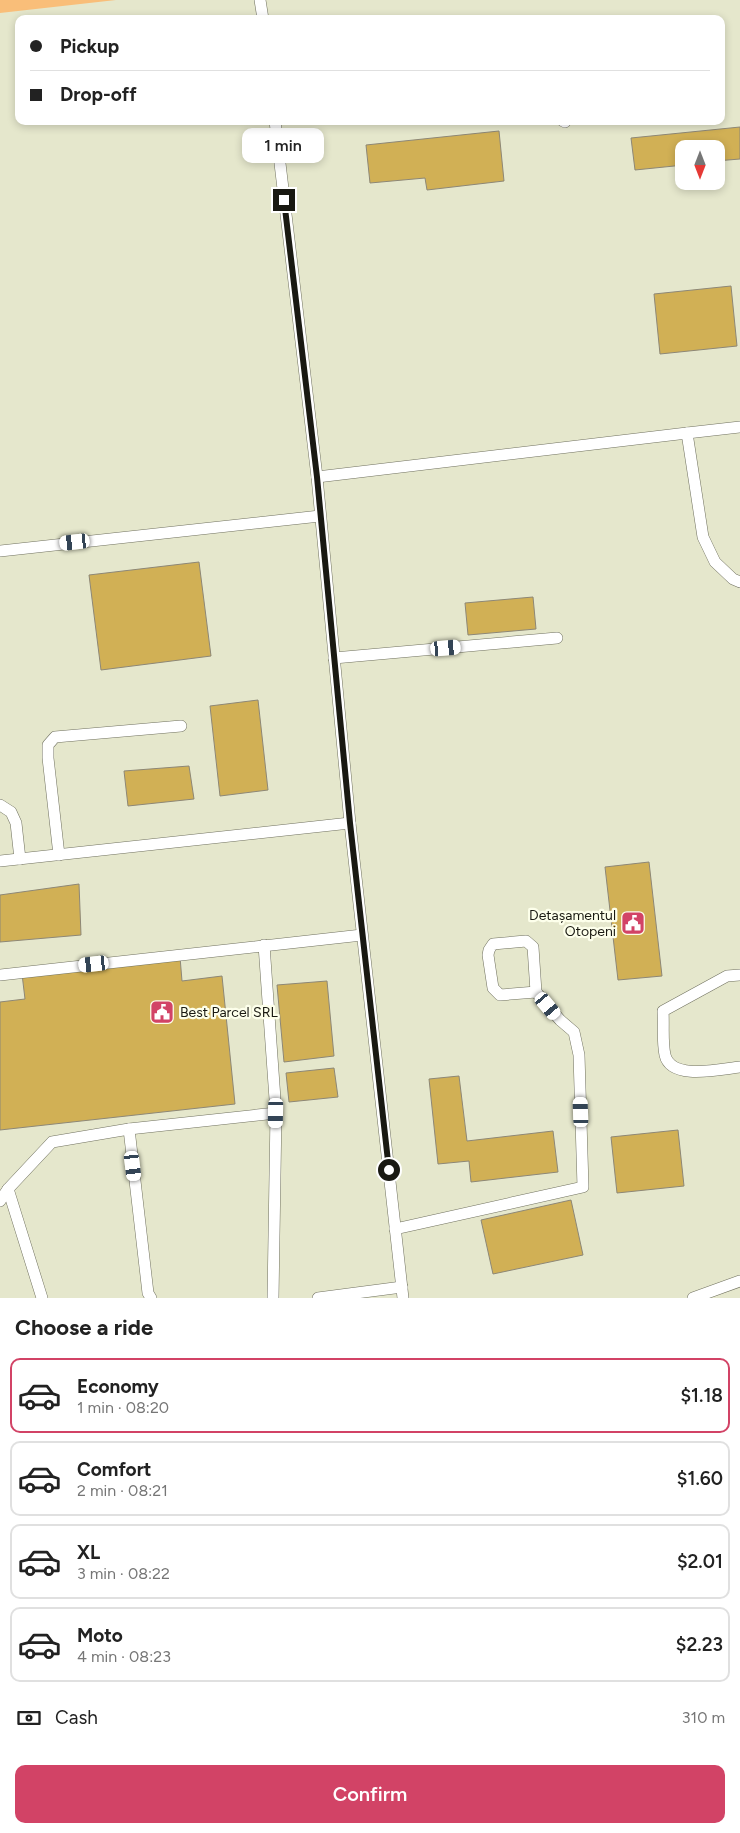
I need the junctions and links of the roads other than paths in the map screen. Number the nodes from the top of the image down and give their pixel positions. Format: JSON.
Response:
{"nodes":[{"id":1,"x":260,"y":0,"type":"edge"},
{"id":2,"x":262,"y":15,"type":"edge"},
{"id":3,"x":275,"y":125,"type":"edge"},
{"id":4,"x":740,"y":427,"type":"edge"},
{"id":5,"x":687,"y":433,"type":"junction"},
{"id":6,"x":317,"y":477,"type":"junction"},
{"id":7,"x":320,"y":516,"type":"junction"},
{"id":8,"x":0,"y":551,"type":"edge"},
{"id":9,"x":740,"y":582,"type":"edge"},
{"id":10,"x":557,"y":638,"type":"dead end"},
{"id":11,"x":334,"y":658,"type":"junction"},
{"id":12,"x":181,"y":726,"type":"dead end"},
{"id":13,"x":0,"y":805,"type":"edge"},
{"id":14,"x":350,"y":823,"type":"junction"},
{"id":15,"x":59,"y":855,"type":"junction"},
{"id":16,"x":20,"y":859,"type":"junction"},
{"id":17,"x":0,"y":861,"type":"edge"},
{"id":18,"x":362,"y":935,"type":"junction"},
{"id":19,"x":264,"y":945,"type":"junction"},
{"id":20,"x":0,"y":975,"type":"edge"},
{"id":21,"x":740,"y":975,"type":"edge"},
{"id":22,"x":536,"y":992,"type":"junction"},
{"id":23,"x":740,"y":1067,"type":"edge"},
{"id":24,"x":276,"y":1113,"type":"junction"},
{"id":25,"x":129,"y":1129,"type":"junction"},
{"id":26,"x":8,"y":1188,"type":"junction"},
{"id":27,"x":0,"y":1201,"type":"edge"},
{"id":28,"x":395,"y":1229,"type":"junction"},
{"id":29,"x":740,"y":1281,"type":"edge"},
{"id":30,"x":402,"y":1293,"type":"edge"},
{"id":31,"x":42,"y":1298,"type":"edge"},
{"id":32,"x":151,"y":1298,"type":"edge"},
{"id":33,"x":273,"y":1298,"type":"edge"},
{"id":34,"x":318,"y":1298,"type":"edge"},
{"id":35,"x":693,"y":1298,"type":"edge"}],
"edges":[{"from":1,"to":2,"type":"lane"},
{"from":3,"to":6,"type":"lane"},
{"from":4,"to":5,"type":"lane"},
{"from":5,"to":6,"type":"lane"},
{"from":5,"to":9,"type":"lane"},
{"from":6,"to":7,"type":"lane"},
{"from":7,"to":8,"type":"lane"},
{"from":7,"to":11,"type":"lane"},
{"from":10,"to":11,"type":"lane"},
{"from":11,"to":14,"type":"lane"},
{"from":12,"to":15,"type":"lane"},
{"from":13,"to":16,"type":"lane"},
{"from":14,"to":15,"type":"lane"},
{"from":14,"to":18,"type":"lane"},
{"from":15,"to":16,"type":"lane"},
{"from":16,"to":17,"type":"lane"},
{"from":18,"to":19,"type":"lane"},
{"from":18,"to":28,"type":"lane"},
{"from":19,"to":20,"type":"lane"},
{"from":19,"to":24,"type":"lane"},
{"from":21,"to":23,"type":"lane"},
{"from":22,"to":22,"type":"lane"},
{"from":22,"to":28,"type":"lane"},
{"from":24,"to":25,"type":"lane"},
{"from":24,"to":33,"type":"lane"},
{"from":25,"to":26,"type":"lane"},
{"from":25,"to":32,"type":"lane"},
{"from":26,"to":27,"type":"lane"},
{"from":26,"to":31,"type":"lane"},
{"from":28,"to":30,"type":"lane"},
{"from":29,"to":35,"type":"lane"},
{"from":30,"to":34,"type":"lane"}]}
